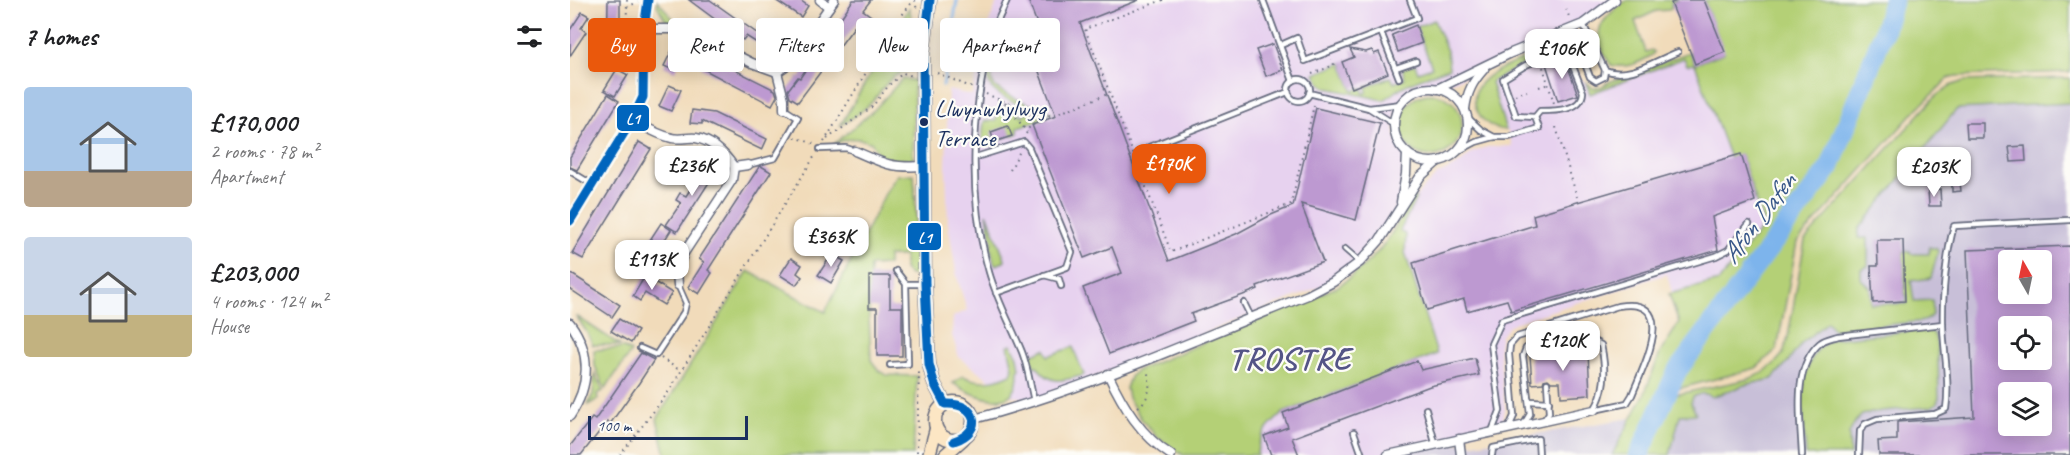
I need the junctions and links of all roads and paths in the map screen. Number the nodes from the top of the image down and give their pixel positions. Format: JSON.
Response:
{"nodes":[{"id":1,"x":627,"y":0,"type":"edge"},
{"id":2,"x":820,"y":0,"type":"edge"},
{"id":3,"x":914,"y":0,"type":"edge"},
{"id":4,"x":930,"y":0,"type":"edge"},
{"id":5,"x":1007,"y":0,"type":"edge"},
{"id":6,"x":1163,"y":0,"type":"edge"},
{"id":7,"x":1263,"y":0,"type":"edge"},
{"id":8,"x":1410,"y":0,"type":"edge"},
{"id":9,"x":1615,"y":0,"type":"edge"},
{"id":10,"x":644,"y":1,"type":"edge"},
{"id":11,"x":831,"y":4,"type":"edge"},
{"id":12,"x":627,"y":7,"type":"junction"},
{"id":13,"x":1566,"y":9,"type":"dead end"},
{"id":14,"x":627,"y":18,"type":"edge"},
{"id":15,"x":644,"y":18,"type":"edge"},
{"id":16,"x":821,"y":18,"type":"edge"},
{"id":17,"x":1571,"y":21,"type":"dead end"},
{"id":18,"x":1583,"y":24,"type":"junction"},
{"id":19,"x":656,"y":29,"type":"edge"},
{"id":20,"x":1382,"y":32,"type":"junction"},
{"id":21,"x":1281,"y":45,"type":"junction"},
{"id":22,"x":1593,"y":47,"type":"junction"},
{"id":23,"x":1329,"y":51,"type":"junction"},
{"id":24,"x":1678,"y":52,"type":"dead end"},
{"id":25,"x":1540,"y":58,"type":"junction"},
{"id":26,"x":1416,"y":60,"type":"dead end"},
{"id":27,"x":756,"y":64,"type":"edge"},
{"id":28,"x":1489,"y":64,"type":"junction"},
{"id":29,"x":1396,"y":68,"type":"junction"},
{"id":30,"x":1605,"y":70,"type":"junction"},
{"id":31,"x":643,"y":72,"type":"edge"},
{"id":32,"x":777,"y":72,"type":"edge"},
{"id":33,"x":903,"y":73,"type":"dead end"},
{"id":34,"x":937,"y":73,"type":"dead end"},
{"id":35,"x":1312,"y":74,"type":"dead end"},
{"id":36,"x":1399,"y":78,"type":"dead end"},
{"id":37,"x":1293,"y":81,"type":"junction"},
{"id":38,"x":1549,"y":84,"type":"junction"},
{"id":39,"x":1539,"y":87,"type":"dead end"},
{"id":40,"x":1437,"y":89,"type":"junction"},
{"id":41,"x":981,"y":91,"type":"junction"},
{"id":42,"x":1527,"y":91,"type":"dead end"},
{"id":43,"x":1288,"y":92,"type":"junction"},
{"id":44,"x":1110,"y":93,"type":"junction"},
{"id":45,"x":1309,"y":93,"type":"junction"},
{"id":46,"x":1509,"y":97,"type":"junction"},
{"id":47,"x":1003,"y":101,"type":"junction"},
{"id":48,"x":1555,"y":103,"type":"dead end"},
{"id":49,"x":1401,"y":104,"type":"junction"},
{"id":50,"x":1314,"y":105,"type":"dead end"},
{"id":51,"x":1370,"y":108,"type":"junction"},
{"id":52,"x":784,"y":109,"type":"joint"},
{"id":53,"x":1466,"y":113,"type":"junction"},
{"id":54,"x":1535,"y":117,"type":"junction"},
{"id":55,"x":632,"y":120,"type":"junction"},
{"id":56,"x":1394,"y":124,"type":"junction"},
{"id":57,"x":1556,"y":127,"type":"dead end"},
{"id":58,"x":1027,"y":132,"type":"dead end"},
{"id":59,"x":789,"y":135,"type":"junction"},
{"id":60,"x":1494,"y":137,"type":"junction"},
{"id":61,"x":825,"y":141,"type":"junction"},
{"id":62,"x":1149,"y":147,"type":"dead end"},
{"id":63,"x":820,"y":148,"type":"junction"},
{"id":64,"x":855,"y":151,"type":"joint"},
{"id":65,"x":1457,"y":152,"type":"junction"},
{"id":66,"x":1407,"y":153,"type":"junction"},
{"id":67,"x":976,"y":157,"type":"junction"},
{"id":68,"x":1437,"y":162,"type":"junction"},
{"id":69,"x":748,"y":165,"type":"joint"},
{"id":70,"x":734,"y":166,"type":"junction"},
{"id":71,"x":924,"y":166,"type":"junction"},
{"id":72,"x":570,"y":171,"type":"edge"},
{"id":73,"x":593,"y":185,"type":"junction"},
{"id":74,"x":1577,"y":197,"type":"dead end"},
{"id":75,"x":1400,"y":206,"type":"junction"},
{"id":76,"x":2070,"y":220,"type":"edge"},
{"id":77,"x":570,"y":221,"type":"edge"},
{"id":78,"x":1749,"y":224,"type":"dead end"},
{"id":79,"x":1345,"y":249,"type":"dead end"},
{"id":80,"x":1360,"y":262,"type":"junction"},
{"id":81,"x":896,"y":271,"type":"dead end"},
{"id":82,"x":1044,"y":275,"type":"junction"},
{"id":83,"x":906,"y":284,"type":"junction"},
{"id":84,"x":925,"y":284,"type":"junction"},
{"id":85,"x":678,"y":285,"type":"joint"},
{"id":86,"x":1061,"y":286,"type":"dead end"},
{"id":87,"x":996,"y":293,"type":"junction"},
{"id":88,"x":1244,"y":303,"type":"dead end"},
{"id":89,"x":1251,"y":317,"type":"junction"},
{"id":90,"x":570,"y":323,"type":"edge"},
{"id":91,"x":1943,"y":324,"type":"junction"},
{"id":92,"x":640,"y":348,"type":"dead end"},
{"id":93,"x":662,"y":359,"type":"dead end"},
{"id":94,"x":890,"y":365,"type":"dead end"},
{"id":95,"x":919,"y":367,"type":"dead end"},
{"id":96,"x":1147,"y":370,"type":"dead end"},
{"id":97,"x":681,"y":371,"type":"junction"},
{"id":98,"x":1108,"y":374,"type":"junction"},
{"id":99,"x":1547,"y":383,"type":"dead end"},
{"id":100,"x":1034,"y":401,"type":"junction"},
{"id":101,"x":1529,"y":402,"type":"junction"},
{"id":102,"x":1549,"y":402,"type":"junction"},
{"id":103,"x":945,"y":404,"type":"junction"},
{"id":104,"x":1426,"y":409,"type":"dead end"},
{"id":105,"x":1135,"y":410,"type":"dead end"},
{"id":106,"x":1594,"y":410,"type":"junction"},
{"id":107,"x":570,"y":416,"type":"edge"},
{"id":108,"x":974,"y":419,"type":"junction"},
{"id":109,"x":1544,"y":420,"type":"junction"},
{"id":110,"x":1524,"y":424,"type":"junction"},
{"id":111,"x":1508,"y":428,"type":"junction"},
{"id":112,"x":1492,"y":431,"type":"junction"},
{"id":113,"x":938,"y":432,"type":"junction"},
{"id":114,"x":1354,"y":432,"type":"dead end"},
{"id":115,"x":959,"y":439,"type":"junction"},
{"id":116,"x":1459,"y":439,"type":"junction"},
{"id":117,"x":1435,"y":443,"type":"junction"},
{"id":118,"x":1168,"y":454,"type":"edge"},
{"id":119,"x":620,"y":455,"type":"edge"},
{"id":120,"x":917,"y":455,"type":"edge"},
{"id":121,"x":929,"y":455,"type":"edge"},
{"id":122,"x":945,"y":455,"type":"edge"},
{"id":123,"x":1362,"y":455,"type":"edge"},
{"id":124,"x":1388,"y":455,"type":"edge"},
{"id":125,"x":1461,"y":455,"type":"edge"},
{"id":126,"x":1492,"y":455,"type":"edge"},
{"id":127,"x":1539,"y":455,"type":"edge"},
{"id":128,"x":1802,"y":455,"type":"edge"},
{"id":129,"x":1859,"y":455,"type":"edge"}],
"edges":[{"from":1,"to":12,"type":"path"},
{"from":2,"to":11,"type":"street"},
{"from":3,"to":61,"type":"path"},
{"from":4,"to":71,"type":"main road"},
{"from":5,"to":41,"type":"lane"},
{"from":6,"to":44,"type":"path"},
{"from":7,"to":21,"type":"lane"},
{"from":8,"to":20,"type":"lane"},
{"from":9,"to":18,"type":"street"},
{"from":10,"to":12,"type":"path"},
{"from":10,"to":15,"type":"street"},
{"from":11,"to":16,"type":"street"},
{"from":12,"to":14,"type":"path"},
{"from":13,"to":17,"type":"path"},
{"from":18,"to":22,"type":"lane"},
{"from":18,"to":28,"type":"street"},
{"from":19,"to":27,"type":"street"},
{"from":20,"to":23,"type":"lane"},
{"from":20,"to":29,"type":"lane"},
{"from":21,"to":23,"type":"lane"},
{"from":21,"to":37,"type":"lane"},
{"from":22,"to":30,"type":"lane"},
{"from":22,"to":30,"type":"lane"},
{"from":23,"to":35,"type":"path"},
{"from":24,"to":30,"type":"lane"},
{"from":25,"to":38,"type":"path"},
{"from":25,"to":46,"type":"lane"},
{"from":25,"to":54,"type":"lane"},
{"from":26,"to":29,"type":"lane"},
{"from":28,"to":40,"type":"street"},
{"from":28,"to":53,"type":"street"},
{"from":29,"to":36,"type":"lane"},
{"from":31,"to":55,"type":"street"},
{"from":32,"to":52,"type":"street"},
{"from":33,"to":61,"type":"path"},
{"from":34,"to":41,"type":"path"},
{"from":37,"to":43,"type":"lane"},
{"from":37,"to":45,"type":"lane"},
{"from":38,"to":39,"type":"path"},
{"from":38,"to":48,"type":"path"},
{"from":40,"to":49,"type":"street"},
{"from":40,"to":53,"type":"street"},
{"from":41,"to":47,"type":"path"},
{"from":41,"to":67,"type":"lane"},
{"from":42,"to":46,"type":"path"},
{"from":43,"to":45,"type":"lane"},
{"from":43,"to":62,"type":"lane"},
{"from":44,"to":47,"type":"path"},
{"from":44,"to":50,"type":"path"},
{"from":45,"to":51,"type":"lane"},
{"from":46,"to":54,"type":"lane"},
{"from":47,"to":58,"type":"path"},
{"from":49,"to":51,"type":"lane"},
{"from":49,"to":56,"type":"street"},
{"from":51,"to":56,"type":"lane"},
{"from":52,"to":59,"type":"lane"},
{"from":53,"to":60,"type":"lane"},
{"from":53,"to":65,"type":"street"},
{"from":54,"to":60,"type":"lane"},
{"from":55,"to":70,"type":"street"},
{"from":55,"to":73,"type":"street"},
{"from":56,"to":66,"type":"street"},
{"from":57,"to":74,"type":"path"},
{"from":59,"to":63,"type":"path"},
{"from":59,"to":69,"type":"lane"},
{"from":60,"to":65,"type":"lane"},
{"from":61,"to":63,"type":"path"},
{"from":63,"to":64,"type":"lane"},
{"from":63,"to":97,"type":"path"},
{"from":64,"to":71,"type":"street"},
{"from":65,"to":68,"type":"street"},
{"from":66,"to":68,"type":"street"},
{"from":66,"to":75,"type":"street"},
{"from":67,"to":82,"type":"lane"},
{"from":67,"to":87,"type":"lane"},
{"from":68,"to":75,"type":"street"},
{"from":69,"to":70,"type":"street"},
{"from":70,"to":85,"type":"street"},
{"from":71,"to":84,"type":"main road"},
{"from":72,"to":73,"type":"lane"},
{"from":73,"to":77,"type":"street"},
{"from":75,"to":80,"type":"street"},
{"from":76,"to":91,"type":"lane"},
{"from":78,"to":112,"type":"lane"},
{"from":79,"to":80,"type":"lane"},
{"from":80,"to":89,"type":"street"},
{"from":81,"to":83,"type":"lane"},
{"from":82,"to":86,"type":"lane"},
{"from":82,"to":87,"type":"lane"},
{"from":83,"to":84,"type":"lane"},
{"from":83,"to":94,"type":"lane"},
{"from":84,"to":103,"type":"main road"},
{"from":85,"to":92,"type":"lane"},
{"from":87,"to":100,"type":"lane"},
{"from":88,"to":89,"type":"lane"},
{"from":89,"to":98,"type":"street"},
{"from":90,"to":107,"type":"street"},
{"from":91,"to":128,"type":"lane"},
{"from":91,"to":129,"type":"lane"},
{"from":93,"to":97,"type":"path"},
{"from":95,"to":120,"type":"path"},
{"from":96,"to":105,"type":"path"},
{"from":97,"to":119,"type":"path"},
{"from":98,"to":100,"type":"street"},
{"from":98,"to":118,"type":"street"},
{"from":99,"to":102,"type":"lane"},
{"from":100,"to":108,"type":"street"},
{"from":101,"to":102,"type":"lane"},
{"from":101,"to":106,"type":"lane"},
{"from":101,"to":110,"type":"lane"},
{"from":102,"to":109,"type":"lane"},
{"from":103,"to":108,"type":"main road"},
{"from":103,"to":113,"type":"main road"},
{"from":104,"to":117,"type":"lane"},
{"from":106,"to":109,"type":"street"},
{"from":106,"to":111,"type":"lane"},
{"from":108,"to":115,"type":"main road"},
{"from":109,"to":110,"type":"street"},
{"from":110,"to":111,"type":"street"},
{"from":111,"to":112,"type":"street"},
{"from":112,"to":116,"type":"street"},
{"from":113,"to":115,"type":"main road"},
{"from":113,"to":121,"type":"main road"},
{"from":114,"to":123,"type":"lane"},
{"from":115,"to":122,"type":"main road"},
{"from":116,"to":117,"type":"street"},
{"from":116,"to":125,"type":"street"},
{"from":117,"to":124,"type":"street"},
{"from":126,"to":127,"type":"lane"}]}
